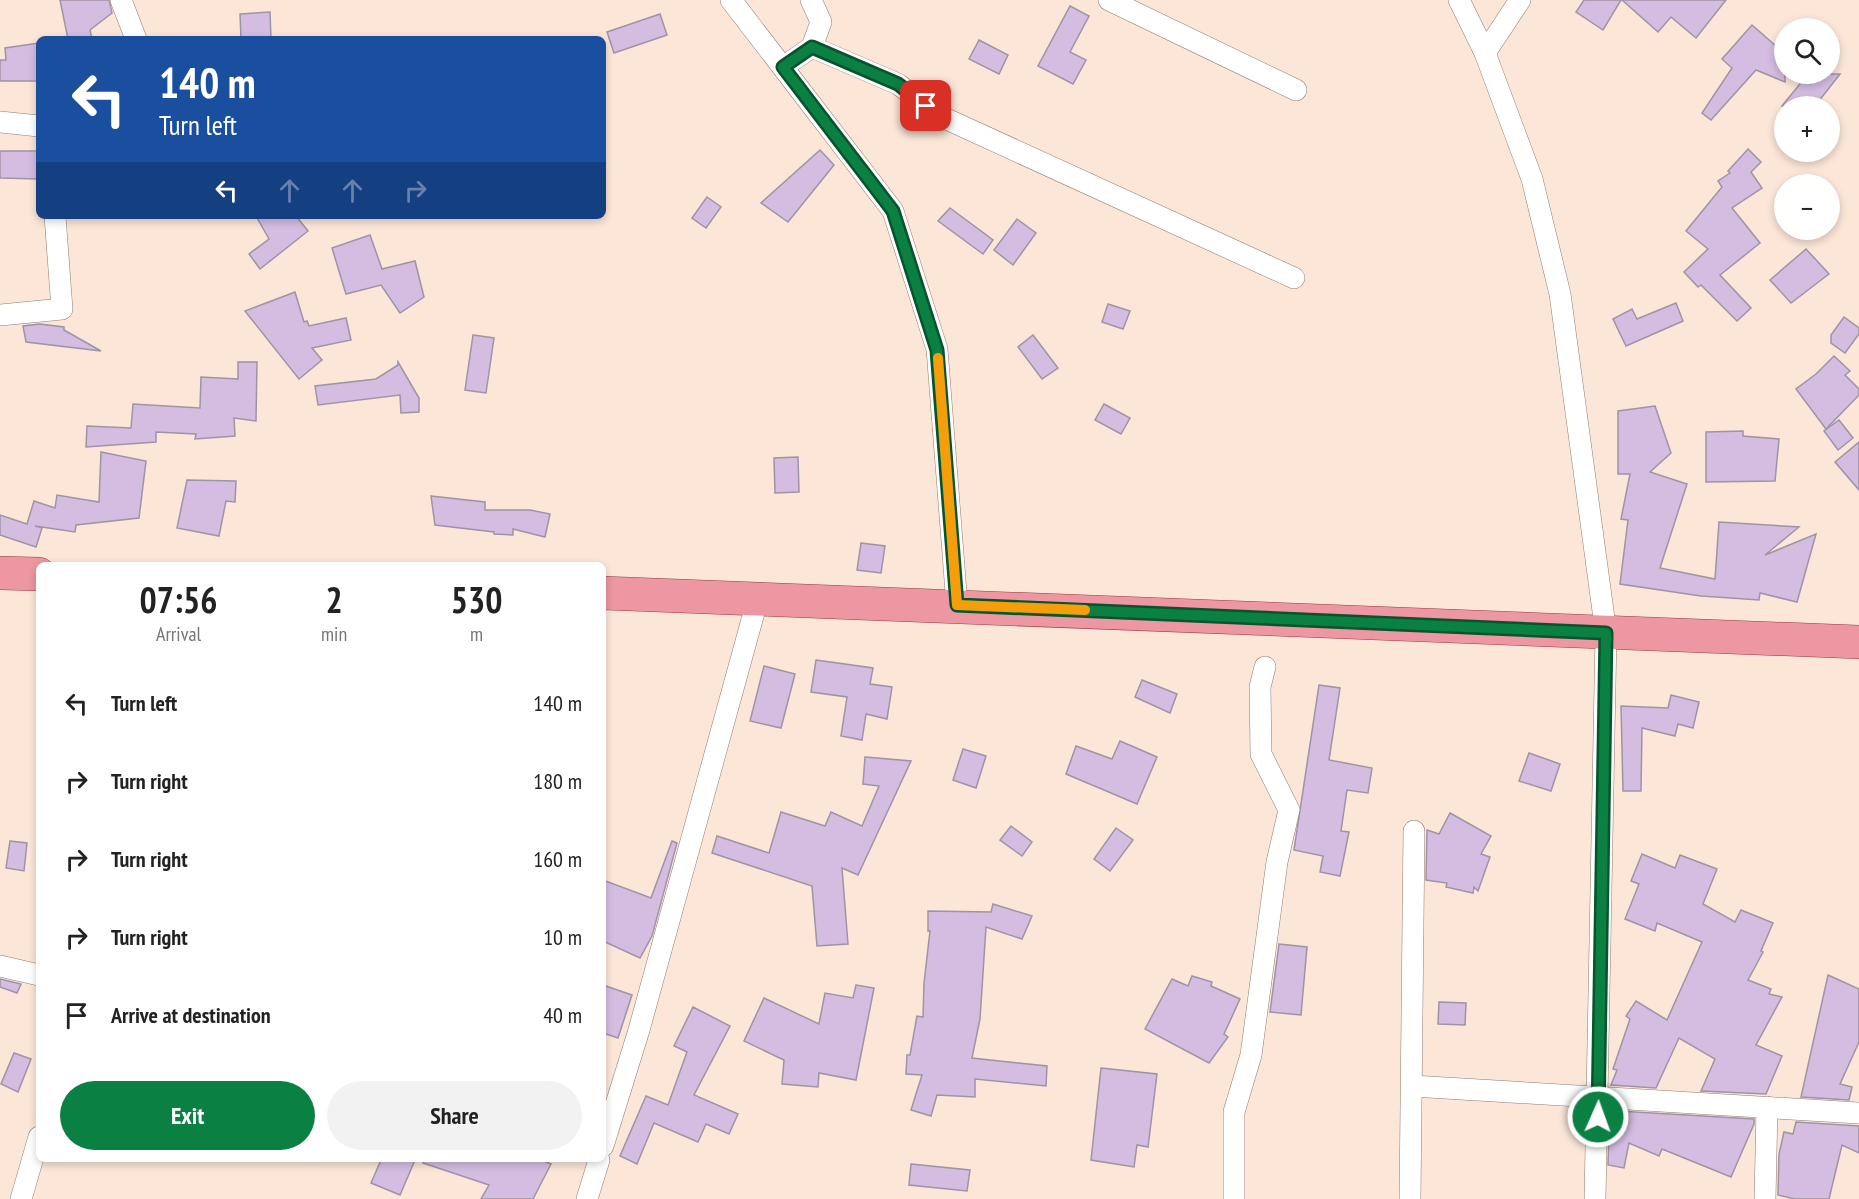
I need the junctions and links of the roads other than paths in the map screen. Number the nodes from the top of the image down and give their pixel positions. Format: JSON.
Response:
{"nodes":[{"id":1,"x":121,"y":0,"type":"edge"},
{"id":2,"x":731,"y":0,"type":"edge"},
{"id":3,"x":811,"y":0,"type":"edge"},
{"id":4,"x":1109,"y":0,"type":"edge"},
{"id":5,"x":1459,"y":0,"type":"edge"},
{"id":6,"x":1520,"y":0,"type":"edge"},
{"id":7,"x":135,"y":36,"type":"edge"},
{"id":8,"x":812,"y":47,"type":"junction"},
{"id":9,"x":1485,"y":53,"type":"junction"},
{"id":10,"x":783,"y":67,"type":"junction"},
{"id":11,"x":1296,"y":90,"type":"dead end"},
{"id":12,"x":0,"y":122,"type":"edge"},
{"id":13,"x":36,"y":126,"type":"edge"},
{"id":14,"x":55,"y":219,"type":"edge"},
{"id":15,"x":1294,"y":278,"type":"dead end"},
{"id":16,"x":0,"y":315,"type":"edge"},
{"id":17,"x":0,"y":573,"type":"edge"},
{"id":18,"x":36,"y":574,"type":"edge"},
{"id":19,"x":606,"y":593,"type":"edge"},
{"id":20,"x":758,"y":598,"type":"junction"},
{"id":21,"x":957,"y":605,"type":"junction"},
{"id":22,"x":1606,"y":633,"type":"junction"},
{"id":23,"x":1859,"y":642,"type":"edge"},
{"id":24,"x":1265,"y":667,"type":"dead end"},
{"id":25,"x":1414,"y":831,"type":"dead end"},
{"id":26,"x":0,"y":966,"type":"edge"},
{"id":27,"x":36,"y":974,"type":"edge"},
{"id":28,"x":1412,"y":1086,"type":"junction"},
{"id":29,"x":1599,"y":1096,"type":"junction"},
{"id":30,"x":1767,"y":1107,"type":"junction"},
{"id":31,"x":1859,"y":1113,"type":"edge"},
{"id":32,"x":606,"y":1136,"type":"edge"},
{"id":33,"x":36,"y":1147,"type":"edge"},
{"id":34,"x":598,"y":1162,"type":"edge"},
{"id":35,"x":21,"y":1199,"type":"edge"},
{"id":36,"x":587,"y":1199,"type":"edge"},
{"id":37,"x":1233,"y":1199,"type":"edge"},
{"id":38,"x":1410,"y":1199,"type":"edge"},
{"id":39,"x":1595,"y":1199,"type":"edge"},
{"id":40,"x":1765,"y":1199,"type":"edge"}],
"edges":[{"from":1,"to":7,"type":"street"},
{"from":2,"to":10,"type":"street"},
{"from":3,"to":8,"type":"street"},
{"from":4,"to":11,"type":"street"},
{"from":5,"to":9,"type":"street"},
{"from":6,"to":9,"type":"street"},
{"from":8,"to":10,"type":"street"},
{"from":8,"to":15,"type":"street"},
{"from":9,"to":22,"type":"street"},
{"from":10,"to":21,"type":"street"},
{"from":12,"to":13,"type":"street"},
{"from":14,"to":16,"type":"street"},
{"from":17,"to":18,"type":"main road"},
{"from":19,"to":20,"type":"main road"},
{"from":20,"to":21,"type":"main road"},
{"from":20,"to":32,"type":"street"},
{"from":21,"to":22,"type":"main road"},
{"from":22,"to":23,"type":"main road"},
{"from":22,"to":29,"type":"street"},
{"from":24,"to":37,"type":"street"},
{"from":25,"to":28,"type":"street"},
{"from":26,"to":27,"type":"street"},
{"from":28,"to":29,"type":"street"},
{"from":28,"to":38,"type":"street"},
{"from":29,"to":30,"type":"street"},
{"from":29,"to":39,"type":"street"},
{"from":30,"to":31,"type":"street"},
{"from":30,"to":40,"type":"street"},
{"from":33,"to":35,"type":"street"},
{"from":34,"to":36,"type":"street"}]}
